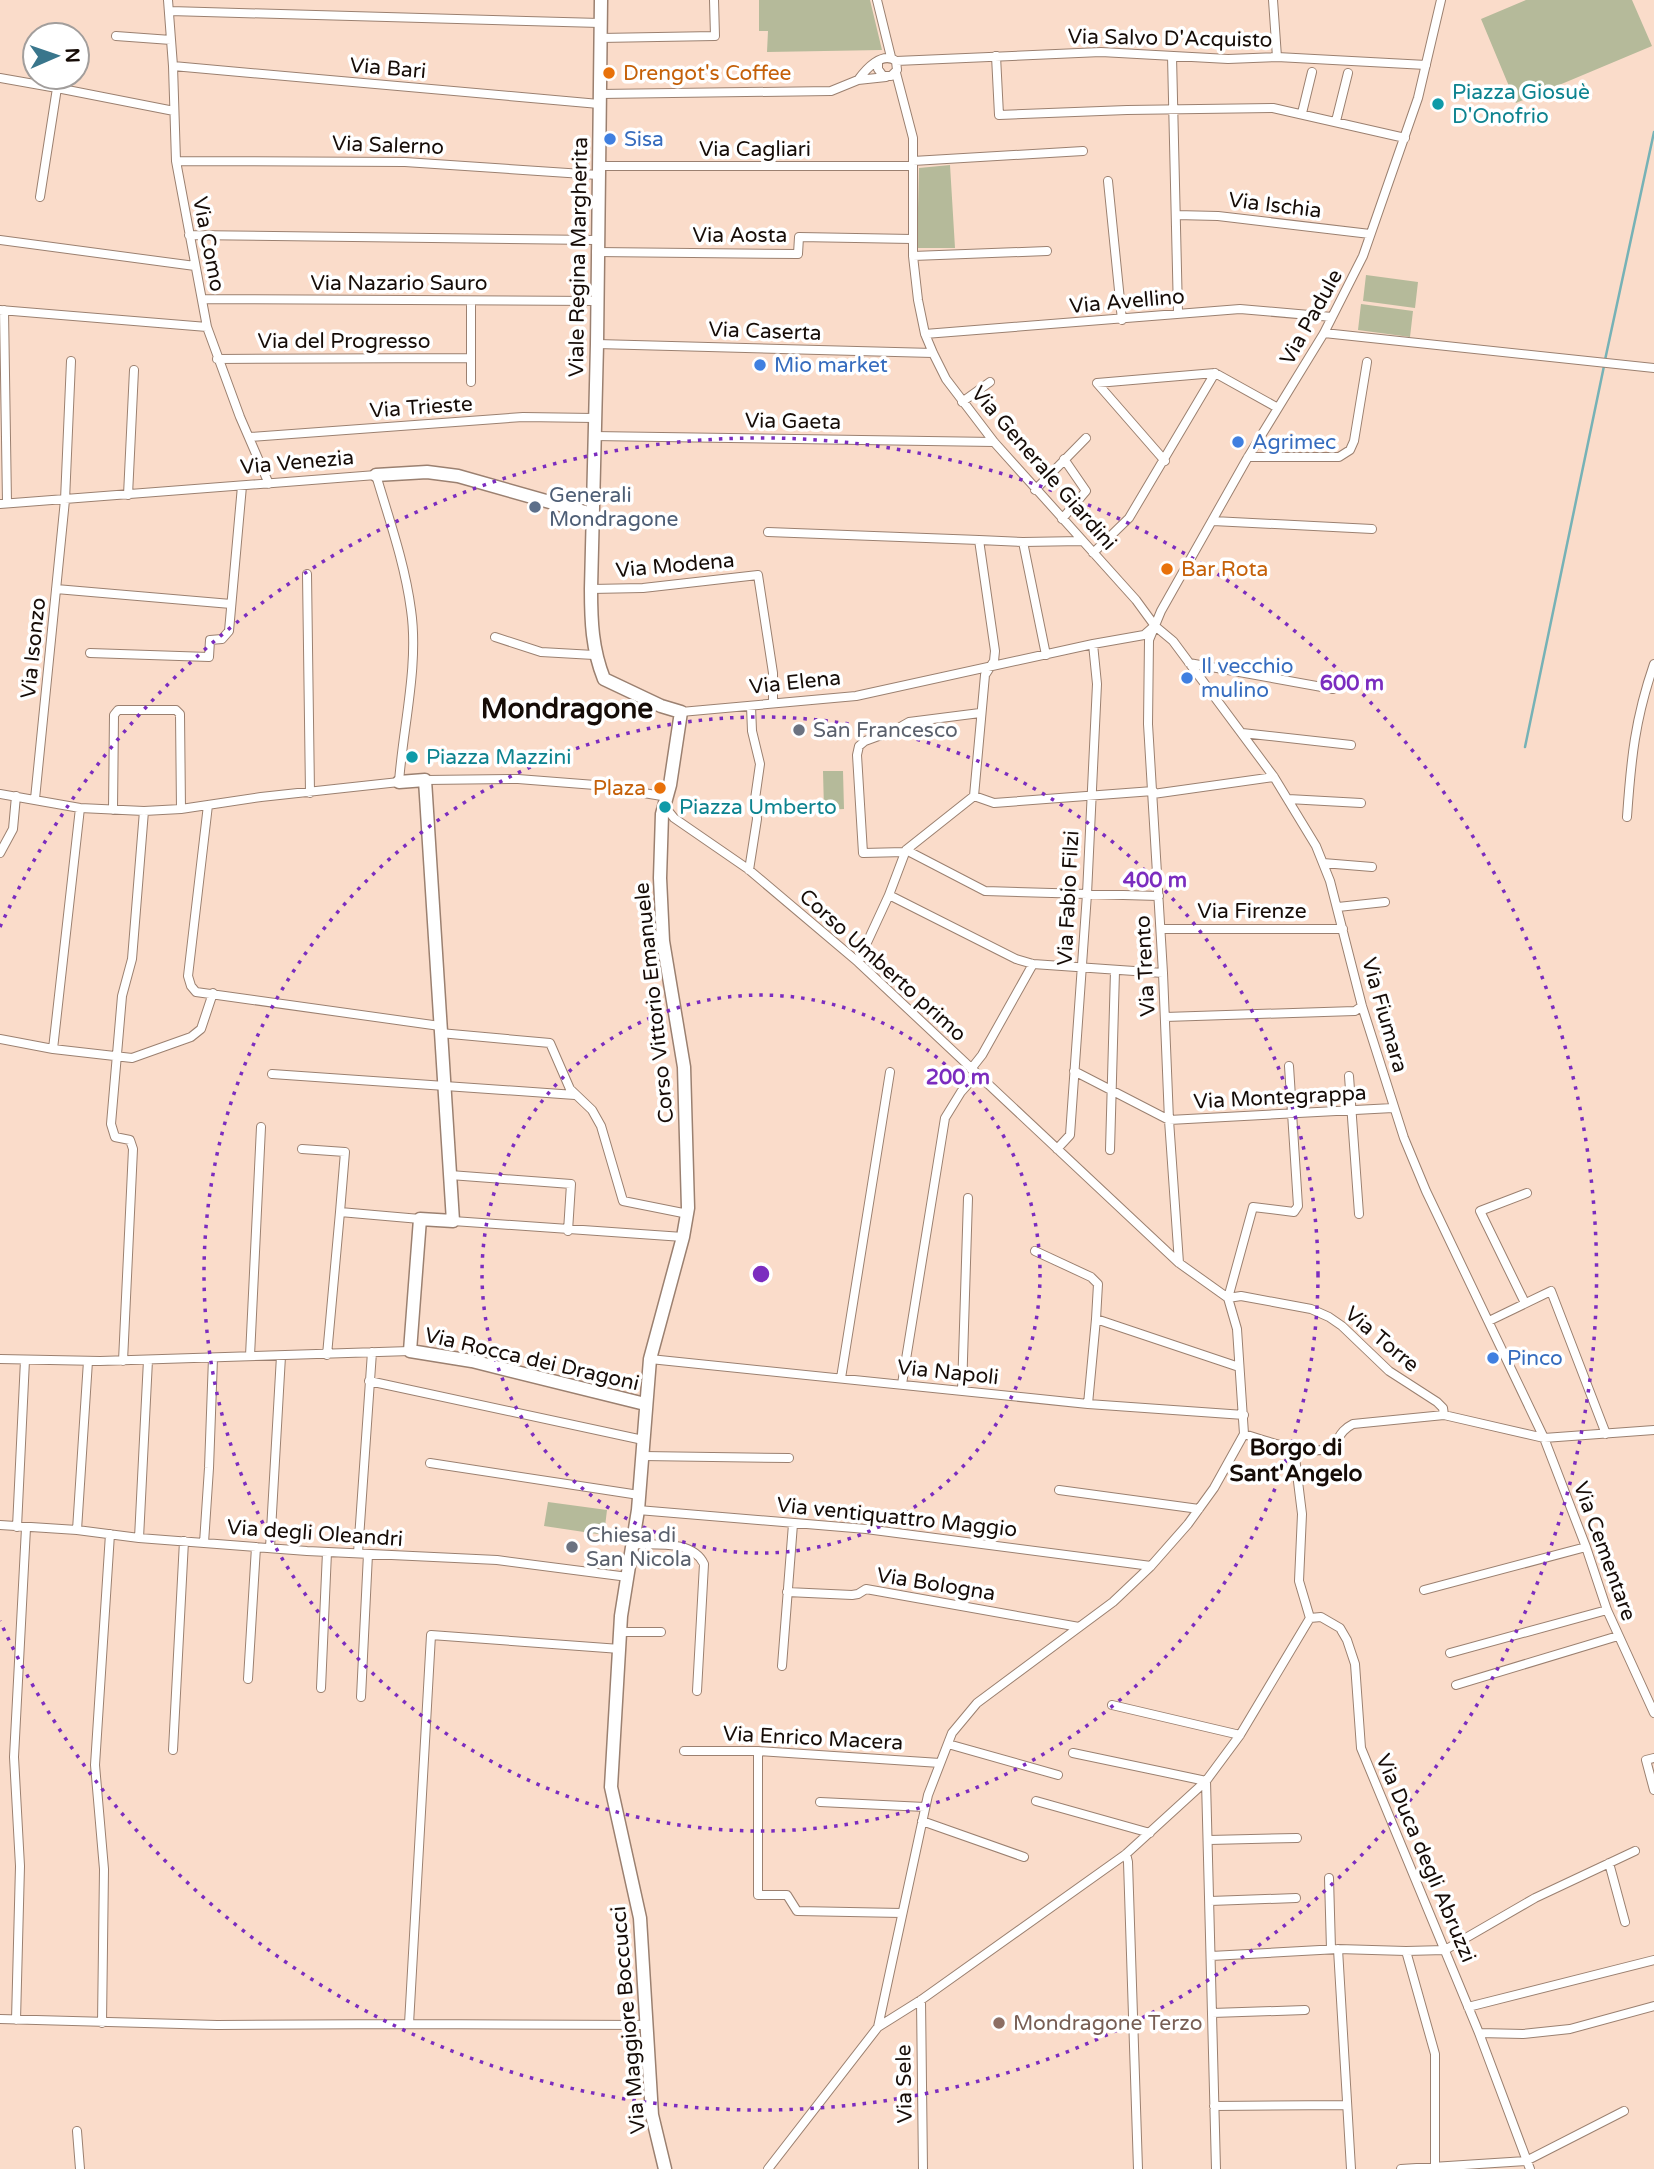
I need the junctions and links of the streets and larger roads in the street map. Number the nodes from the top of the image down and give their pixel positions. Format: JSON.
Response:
{"nodes":[{"id":1,"x":168,"y":0,"type":"edge"},
{"id":2,"x":601,"y":0,"type":"edge"},
{"id":3,"x":715,"y":0,"type":"edge"},
{"id":4,"x":877,"y":0,"type":"edge"},
{"id":5,"x":1273,"y":0,"type":"edge"},
{"id":6,"x":1441,"y":0,"type":"edge"},
{"id":7,"x":170,"y":11,"type":"junction"},
{"id":8,"x":600,"y":23,"type":"junction"},
{"id":9,"x":116,"y":36,"type":"dead end"},
{"id":10,"x":600,"y":38,"type":"junction"},
{"id":11,"x":171,"y":40,"type":"junction"},
{"id":12,"x":996,"y":56,"type":"junction"},
{"id":13,"x":1172,"y":56,"type":"junction"},
{"id":14,"x":1277,"y":57,"type":"junction"},
{"id":15,"x":891,"y":63,"type":"junction"},
{"id":16,"x":1426,"y":65,"type":"junction"},
{"id":17,"x":173,"y":66,"type":"junction"},
{"id":18,"x":1312,"y":72,"type":"dead end"},
{"id":19,"x":1348,"y":73,"type":"dead end"},
{"id":20,"x":886,"y":77,"type":"junction"},
{"id":21,"x":0,"y":78,"type":"edge"},
{"id":22,"x":858,"y":80,"type":"junction"},
{"id":23,"x":21,"y":82,"type":"edge"},
{"id":24,"x":57,"y":91,"type":"edge"},
{"id":25,"x":72,"y":91,"type":"edge"},
{"id":26,"x":599,"y":99,"type":"junction"},
{"id":27,"x":1174,"y":109,"type":"junction"},
{"id":28,"x":174,"y":111,"type":"junction"},
{"id":29,"x":1302,"y":113,"type":"junction"},
{"id":30,"x":1336,"y":121,"type":"junction"},
{"id":31,"x":1405,"y":138,"type":"junction"},
{"id":32,"x":1083,"y":151,"type":"dead end"},
{"id":33,"x":176,"y":161,"type":"junction"},
{"id":34,"x":912,"y":164,"type":"junction"},
{"id":35,"x":598,"y":170,"type":"junction"},
{"id":36,"x":1108,"y":181,"type":"dead end"},
{"id":37,"x":40,"y":197,"type":"dead end"},
{"id":38,"x":1176,"y":215,"type":"junction"},
{"id":39,"x":1370,"y":234,"type":"junction"},
{"id":40,"x":189,"y":235,"type":"junction"},
{"id":41,"x":912,"y":239,"type":"junction"},
{"id":42,"x":0,"y":240,"type":"edge"},
{"id":43,"x":596,"y":246,"type":"junction"},
{"id":44,"x":1047,"y":251,"type":"dead end"},
{"id":45,"x":913,"y":256,"type":"junction"},
{"id":46,"x":195,"y":266,"type":"junction"},
{"id":47,"x":202,"y":299,"type":"junction"},
{"id":48,"x":471,"y":301,"type":"junction"},
{"id":49,"x":596,"y":301,"type":"junction"},
{"id":50,"x":2,"y":310,"type":"edge"},
{"id":51,"x":1178,"y":313,"type":"junction"},
{"id":52,"x":1332,"y":317,"type":"junction"},
{"id":53,"x":1122,"y":320,"type":"junction"},
{"id":54,"x":207,"y":327,"type":"junction"},
{"id":55,"x":1324,"y":333,"type":"junction"},
{"id":56,"x":925,"y":334,"type":"junction"},
{"id":57,"x":597,"y":344,"type":"junction"},
{"id":58,"x":933,"y":353,"type":"junction"},
{"id":59,"x":470,"y":358,"type":"junction"},
{"id":60,"x":218,"y":359,"type":"junction"},
{"id":61,"x":71,"y":361,"type":"dead end"},
{"id":62,"x":1367,"y":362,"type":"dead end"},
{"id":63,"x":1654,"y":368,"type":"edge"},
{"id":64,"x":134,"y":370,"type":"dead end"},
{"id":65,"x":1215,"y":373,"type":"junction"},
{"id":66,"x":471,"y":382,"type":"dead end"},
{"id":67,"x":990,"y":382,"type":"dead end"},
{"id":68,"x":962,"y":402,"type":"junction"},
{"id":69,"x":1278,"y":408,"type":"junction"},
{"id":70,"x":594,"y":418,"type":"junction"},
{"id":71,"x":250,"y":436,"type":"junction"},
{"id":72,"x":593,"y":436,"type":"junction"},
{"id":73,"x":1086,"y":438,"type":"dead end"},
{"id":74,"x":994,"y":442,"type":"junction"},
{"id":75,"x":1248,"y":457,"type":"junction"},
{"id":76,"x":1064,"y":459,"type":"junction"},
{"id":77,"x":1164,"y":461,"type":"junction"},
{"id":78,"x":376,"y":475,"type":"junction"},
{"id":79,"x":269,"y":484,"type":"junction"},
{"id":80,"x":242,"y":485,"type":"junction"},
{"id":81,"x":1035,"y":490,"type":"junction"},
{"id":82,"x":128,"y":495,"type":"junction"},
{"id":83,"x":65,"y":500,"type":"junction"},
{"id":84,"x":4,"y":504,"type":"edge"},
{"id":85,"x":592,"y":514,"type":"junction"},
{"id":86,"x":1062,"y":519,"type":"junction"},
{"id":87,"x":1213,"y":521,"type":"junction"},
{"id":88,"x":1372,"y":529,"type":"dead end"},
{"id":89,"x":768,"y":532,"type":"dead end"},
{"id":90,"x":979,"y":540,"type":"junction"},
{"id":91,"x":1082,"y":541,"type":"junction"},
{"id":92,"x":1023,"y":542,"type":"junction"},
{"id":93,"x":1093,"y":553,"type":"junction"},
{"id":94,"x":307,"y":574,"type":"dead end"},
{"id":95,"x":56,"y":589,"type":"junction"},
{"id":96,"x":591,"y":589,"type":"junction"},
{"id":97,"x":231,"y":604,"type":"junction"},
{"id":98,"x":1155,"y":626,"type":"junction"},
{"id":99,"x":495,"y":637,"type":"dead end"},
{"id":100,"x":1093,"y":644,"type":"junction"},
{"id":101,"x":90,"y":653,"type":"dead end"},
{"id":102,"x":594,"y":655,"type":"junction"},
{"id":103,"x":1046,"y":655,"type":"junction"},
{"id":104,"x":1189,"y":663,"type":"junction"},
{"id":105,"x":1654,"y":664,"type":"edge"},
{"id":106,"x":990,"y":668,"type":"junction"},
{"id":107,"x":1334,"y":689,"type":"dead end"},
{"id":108,"x":774,"y":703,"type":"junction"},
{"id":109,"x":751,"y":706,"type":"junction"},
{"id":110,"x":681,"y":712,"type":"junction"},
{"id":111,"x":980,"y":713,"type":"junction"},
{"id":112,"x":1242,"y":733,"type":"junction"},
{"id":113,"x":1351,"y":746,"type":"dead end"},
{"id":114,"x":1274,"y":777,"type":"junction"},
{"id":115,"x":425,"y":780,"type":"junction"},
{"id":116,"x":399,"y":782,"type":"junction"},
{"id":117,"x":1153,"y":792,"type":"junction"},
{"id":118,"x":310,"y":793,"type":"junction"},
{"id":119,"x":0,"y":794,"type":"edge"},
{"id":120,"x":16,"y":796,"type":"junction"},
{"id":121,"x":974,"y":796,"type":"junction"},
{"id":122,"x":1091,"y":796,"type":"junction"},
{"id":123,"x":35,"y":799,"type":"junction"},
{"id":124,"x":1288,"y":799,"type":"junction"},
{"id":125,"x":666,"y":802,"type":"junction"},
{"id":126,"x":1361,"y":803,"type":"dead end"},
{"id":127,"x":208,"y":805,"type":"junction"},
{"id":128,"x":80,"y":808,"type":"junction"},
{"id":129,"x":181,"y":809,"type":"junction"},
{"id":130,"x":113,"y":810,"type":"junction"},
{"id":131,"x":144,"y":811,"type":"junction"},
{"id":132,"x":1627,"y":817,"type":"dead end"},
{"id":133,"x":906,"y":851,"type":"junction"},
{"id":134,"x":0,"y":853,"type":"edge"},
{"id":135,"x":1323,"y":863,"type":"junction"},
{"id":136,"x":1372,"y":867,"type":"dead end"},
{"id":137,"x":749,"y":870,"type":"junction"},
{"id":138,"x":1087,"y":894,"type":"junction"},
{"id":139,"x":889,"y":895,"type":"junction"},
{"id":140,"x":1158,"y":896,"type":"junction"},
{"id":141,"x":1385,"y":902,"type":"dead end"},
{"id":142,"x":1338,"y":907,"type":"junction"},
{"id":143,"x":1161,"y":929,"type":"junction"},
{"id":144,"x":1343,"y":929,"type":"junction"},
{"id":145,"x":858,"y":962,"type":"junction"},
{"id":146,"x":1033,"y":964,"type":"junction"},
{"id":147,"x":1082,"y":969,"type":"junction"},
{"id":148,"x":1115,"y":971,"type":"junction"},
{"id":149,"x":1163,"y":973,"type":"junction"},
{"id":150,"x":213,"y":993,"type":"junction"},
{"id":151,"x":1362,"y":1006,"type":"junction"},
{"id":152,"x":1165,"y":1017,"type":"junction"},
{"id":153,"x":440,"y":1029,"type":"junction"},
{"id":154,"x":0,"y":1040,"type":"edge"},
{"id":155,"x":53,"y":1049,"type":"junction"},
{"id":156,"x":117,"y":1057,"type":"junction"},
{"id":157,"x":1289,"y":1066,"type":"dead end"},
{"id":158,"x":974,"y":1071,"type":"junction"},
{"id":159,"x":1074,"y":1071,"type":"junction"},
{"id":160,"x":890,"y":1072,"type":"dead end"},
{"id":161,"x":272,"y":1074,"type":"dead end"},
{"id":162,"x":1349,"y":1076,"type":"dead end"},
{"id":163,"x":444,"y":1085,"type":"junction"},
{"id":164,"x":1112,"y":1090,"type":"junction"},
{"id":165,"x":576,"y":1095,"type":"junction"},
{"id":166,"x":1393,"y":1108,"type":"junction"},
{"id":167,"x":1350,"y":1111,"type":"junction"},
{"id":168,"x":1292,"y":1114,"type":"junction"},
{"id":169,"x":1169,"y":1121,"type":"junction"},
{"id":170,"x":261,"y":1128,"type":"dead end"},
{"id":171,"x":302,"y":1149,"type":"dead end"},
{"id":172,"x":1057,"y":1149,"type":"junction"},
{"id":173,"x":1110,"y":1150,"type":"dead end"},
{"id":174,"x":450,"y":1175,"type":"junction"},
{"id":175,"x":1527,"y":1193,"type":"dead end"},
{"id":176,"x":968,"y":1198,"type":"dead end"},
{"id":177,"x":340,"y":1212,"type":"junction"},
{"id":178,"x":688,"y":1214,"type":"junction"},
{"id":179,"x":1359,"y":1214,"type":"dead end"},
{"id":180,"x":420,"y":1219,"type":"junction"},
{"id":181,"x":453,"y":1221,"type":"junction"},
{"id":182,"x":568,"y":1231,"type":"junction"},
{"id":183,"x":683,"y":1237,"type":"junction"},
{"id":184,"x":1035,"y":1251,"type":"dead end"},
{"id":185,"x":1179,"y":1263,"type":"junction"},
{"id":186,"x":1228,"y":1298,"type":"junction"},
{"id":187,"x":1525,"y":1303,"type":"junction"},
{"id":188,"x":1096,"y":1319,"type":"junction"},
{"id":189,"x":1489,"y":1321,"type":"junction"},
{"id":190,"x":410,"y":1351,"type":"junction"},
{"id":191,"x":372,"y":1352,"type":"junction"},
{"id":192,"x":327,"y":1355,"type":"junction"},
{"id":193,"x":250,"y":1356,"type":"junction"},
{"id":194,"x":281,"y":1356,"type":"junction"},
{"id":195,"x":213,"y":1358,"type":"junction"},
{"id":196,"x":0,"y":1359,"type":"edge"},
{"id":197,"x":650,"y":1359,"type":"junction"},
{"id":198,"x":25,"y":1360,"type":"junction"},
{"id":199,"x":148,"y":1360,"type":"junction"},
{"id":200,"x":88,"y":1361,"type":"junction"},
{"id":201,"x":123,"y":1361,"type":"junction"},
{"id":202,"x":1239,"y":1367,"type":"junction"},
{"id":203,"x":841,"y":1378,"type":"junction"},
{"id":204,"x":369,"y":1381,"type":"junction"},
{"id":205,"x":902,"y":1384,"type":"junction"},
{"id":206,"x":961,"y":1391,"type":"junction"},
{"id":207,"x":645,"y":1404,"type":"junction"},
{"id":208,"x":1088,"y":1405,"type":"junction"},
{"id":209,"x":1244,"y":1415,"type":"junction"},
{"id":210,"x":1444,"y":1415,"type":"junction"},
{"id":211,"x":1654,"y":1430,"type":"edge"},
{"id":212,"x":1244,"y":1434,"type":"junction"},
{"id":213,"x":1606,"y":1434,"type":"junction"},
{"id":214,"x":1544,"y":1438,"type":"junction"},
{"id":215,"x":643,"y":1440,"type":"junction"},
{"id":216,"x":1294,"y":1449,"type":"junction"},
{"id":217,"x":643,"y":1456,"type":"junction"},
{"id":218,"x":789,"y":1458,"type":"dead end"},
{"id":219,"x":430,"y":1463,"type":"dead end"},
{"id":220,"x":1059,"y":1490,"type":"dead end"},
{"id":221,"x":639,"y":1495,"type":"junction"},
{"id":222,"x":1199,"y":1509,"type":"junction"},
{"id":223,"x":638,"y":1510,"type":"junction"},
{"id":224,"x":793,"y":1524,"type":"junction"},
{"id":225,"x":0,"y":1525,"type":"edge"},
{"id":226,"x":21,"y":1528,"type":"junction"},
{"id":227,"x":77,"y":1530,"type":"junction"},
{"id":228,"x":110,"y":1534,"type":"junction"},
{"id":229,"x":139,"y":1538,"type":"junction"},
{"id":230,"x":184,"y":1541,"type":"junction"},
{"id":231,"x":204,"y":1543,"type":"junction"},
{"id":232,"x":634,"y":1544,"type":"junction"},
{"id":233,"x":256,"y":1547,"type":"junction"},
{"id":234,"x":1586,"y":1547,"type":"junction"},
{"id":235,"x":270,"y":1548,"type":"junction"},
{"id":236,"x":327,"y":1552,"type":"junction"},
{"id":237,"x":358,"y":1553,"type":"junction"},
{"id":238,"x":368,"y":1554,"type":"junction"},
{"id":239,"x":1151,"y":1566,"type":"junction"},
{"id":240,"x":628,"y":1577,"type":"junction"},
{"id":241,"x":1424,"y":1590,"type":"dead end"},
{"id":242,"x":788,"y":1592,"type":"junction"},
{"id":243,"x":1607,"y":1610,"type":"junction"},
{"id":244,"x":1310,"y":1618,"type":"junction"},
{"id":245,"x":1079,"y":1627,"type":"junction"},
{"id":246,"x":621,"y":1632,"type":"junction"},
{"id":247,"x":661,"y":1632,"type":"dead end"},
{"id":248,"x":1618,"y":1636,"type":"junction"},
{"id":249,"x":620,"y":1649,"type":"junction"},
{"id":250,"x":1450,"y":1653,"type":"dead end"},
{"id":251,"x":782,"y":1667,"type":"dead end"},
{"id":252,"x":248,"y":1679,"type":"dead end"},
{"id":253,"x":1456,"y":1685,"type":"dead end"},
{"id":254,"x":321,"y":1688,"type":"dead end"},
{"id":255,"x":697,"y":1691,"type":"dead end"},
{"id":256,"x":361,"y":1697,"type":"dead end"},
{"id":257,"x":1112,"y":1705,"type":"dead end"},
{"id":258,"x":1654,"y":1713,"type":"edge"},
{"id":259,"x":1240,"y":1735,"type":"junction"},
{"id":260,"x":948,"y":1744,"type":"junction"},
{"id":261,"x":173,"y":1750,"type":"dead end"},
{"id":262,"x":684,"y":1751,"type":"dead end"},
{"id":263,"x":758,"y":1751,"type":"junction"},
{"id":264,"x":1073,"y":1753,"type":"dead end"},
{"id":265,"x":1654,"y":1758,"type":"edge"},
{"id":266,"x":940,"y":1763,"type":"junction"},
{"id":267,"x":1058,"y":1775,"type":"dead end"},
{"id":268,"x":1206,"y":1781,"type":"junction"},
{"id":269,"x":1654,"y":1790,"type":"edge"},
{"id":270,"x":1036,"y":1801,"type":"dead end"},
{"id":271,"x":820,"y":1802,"type":"dead end"},
{"id":272,"x":925,"y":1807,"type":"junction"},
{"id":273,"x":922,"y":1821,"type":"junction"},
{"id":274,"x":1150,"y":1833,"type":"junction"},
{"id":275,"x":1297,"y":1838,"type":"dead end"},
{"id":276,"x":1209,"y":1840,"type":"junction"},
{"id":277,"x":1635,"y":1851,"type":"dead end"},
{"id":278,"x":1126,"y":1854,"type":"junction"},
{"id":279,"x":1024,"y":1857,"type":"dead end"},
{"id":280,"x":1609,"y":1863,"type":"junction"},
{"id":281,"x":1329,"y":1878,"type":"dead end"},
{"id":282,"x":1296,"y":1898,"type":"dead end"},
{"id":283,"x":1210,"y":1901,"type":"junction"},
{"id":284,"x":902,"y":1913,"type":"junction"},
{"id":285,"x":1625,"y":1922,"type":"dead end"},
{"id":286,"x":1335,"y":1949,"type":"junction"},
{"id":287,"x":1445,"y":1950,"type":"junction"},
{"id":288,"x":1406,"y":1951,"type":"junction"},
{"id":289,"x":1211,"y":1956,"type":"junction"},
{"id":290,"x":1654,"y":1960,"type":"edge"},
{"id":291,"x":921,"y":2000,"type":"junction"},
{"id":292,"x":1654,"y":2006,"type":"edge"},
{"id":293,"x":1468,"y":2007,"type":"junction"},
{"id":294,"x":1304,"y":2010,"type":"dead end"},
{"id":295,"x":1212,"y":2013,"type":"junction"},
{"id":296,"x":0,"y":2019,"type":"edge"},
{"id":297,"x":16,"y":2021,"type":"junction"},
{"id":298,"x":102,"y":2023,"type":"junction"},
{"id":299,"x":409,"y":2024,"type":"junction"},
{"id":300,"x":648,"y":2025,"type":"junction"},
{"id":301,"x":878,"y":2026,"type":"junction"},
{"id":302,"x":1479,"y":2033,"type":"junction"},
{"id":303,"x":1347,"y":2105,"type":"junction"},
{"id":304,"x":1214,"y":2106,"type":"junction"},
{"id":305,"x":1625,"y":2111,"type":"dead end"},
{"id":306,"x":76,"y":2131,"type":"dead end"},
{"id":307,"x":1528,"y":2165,"type":"edge"},
{"id":308,"x":1435,"y":2168,"type":"edge"},
{"id":309,"x":80,"y":2169,"type":"edge"},
{"id":310,"x":666,"y":2169,"type":"edge"},
{"id":311,"x":769,"y":2169,"type":"edge"},
{"id":312,"x":923,"y":2169,"type":"edge"},
{"id":313,"x":1138,"y":2169,"type":"edge"},
{"id":314,"x":1216,"y":2169,"type":"edge"},
{"id":315,"x":1351,"y":2169,"type":"edge"},
{"id":316,"x":1401,"y":2169,"type":"edge"}],
"edges":[{"from":1,"to":7,"type":"street","name":"Via Como"},
{"from":2,"to":8,"type":"street","name":"Viale Regina Margherita"},
{"from":3,"to":10,"type":"street"},
{"from":4,"to":15,"type":"street","name":"Via Generale Giardini"},
{"from":5,"to":14,"type":"street"},
{"from":6,"to":16,"type":"street","name":"Via Padule"},
{"from":7,"to":8,"type":"street"},
{"from":7,"to":11,"type":"street","name":"Via Como"},
{"from":8,"to":10,"type":"street","name":"Viale Regina Margherita"},
{"from":9,"to":11,"type":"street"},
{"from":10,"to":26,"type":"street","name":"Viale Regina Margherita"},
{"from":11,"to":17,"type":"street","name":"Via Como"},
{"from":12,"to":13,"type":"street","name":"Via Salvo D'Acquisto"},
{"from":12,"to":15,"type":"street","name":"Via Salvo D'Acquisto"},
{"from":12,"to":27,"type":"street"},
{"from":13,"to":14,"type":"street","name":"Via Salvo D'Acquisto"},
{"from":13,"to":27,"type":"street"},
{"from":14,"to":16,"type":"street","name":"Via Salvo D'Acquisto"},
{"from":15,"to":20,"type":"street","name":"Via Salvo D'Acquisto"},
{"from":15,"to":20,"type":"street"},
{"from":15,"to":22,"type":"street"},
{"from":15,"to":34,"type":"street","name":"Via Generale Giardini"},
{"from":16,"to":31,"type":"street","name":"Via Padule"},
{"from":17,"to":26,"type":"street","name":"Via Bari"},
{"from":17,"to":28,"type":"street","name":"Via Como"},
{"from":18,"to":29,"type":"street"},
{"from":19,"to":30,"type":"street"},
{"from":20,"to":22,"type":"street","name":"Via Salvo D'Acquisto"},
{"from":21,"to":23,"type":"street"},
{"from":22,"to":26,"type":"street","name":"Via Bari"},
{"from":24,"to":37,"type":"street"},
{"from":25,"to":28,"type":"street"},
{"from":26,"to":35,"type":"street","name":"Viale Regina Margherita"},
{"from":27,"to":29,"type":"street"},
{"from":27,"to":38,"type":"street"},
{"from":28,"to":33,"type":"street","name":"Via Como"},
{"from":29,"to":30,"type":"street"},
{"from":30,"to":31,"type":"street"},
{"from":31,"to":39,"type":"street","name":"Via Padule"},
{"from":32,"to":34,"type":"street","name":"Via Cagliari"},
{"from":33,"to":35,"type":"street","name":"Via Salerno"},
{"from":33,"to":40,"type":"street","name":"Via Como"},
{"from":34,"to":35,"type":"street","name":"Via Cagliari"},
{"from":34,"to":41,"type":"street","name":"Via Generale Giardini"},
{"from":35,"to":43,"type":"street","name":"Viale Regina Margherita"},
{"from":36,"to":53,"type":"street"},
{"from":38,"to":39,"type":"street","name":"Via Ischia"},
{"from":38,"to":51,"type":"street"},
{"from":39,"to":52,"type":"street","name":"Via Padule"},
{"from":40,"to":43,"type":"street"},
{"from":40,"to":46,"type":"street","name":"Via Como"},
{"from":41,"to":43,"type":"street","name":"Via Aosta"},
{"from":41,"to":45,"type":"street","name":"Via Generale Giardini"},
{"from":42,"to":46,"type":"street"},
{"from":43,"to":49,"type":"street","name":"Viale Regina Margherita"},
{"from":44,"to":45,"type":"street"},
{"from":45,"to":56,"type":"street","name":"Via Generale Giardini"},
{"from":46,"to":47,"type":"street","name":"Via Como"},
{"from":47,"to":48,"type":"street","name":"Via Nazario Sauro"},
{"from":47,"to":54,"type":"street","name":"Via Como"},
{"from":48,"to":49,"type":"street","name":"Via Nazario Sauro"},
{"from":48,"to":59,"type":"street"},
{"from":49,"to":57,"type":"street","name":"Viale Regina Margherita"},
{"from":50,"to":54,"type":"street"},
{"from":50,"to":84,"type":"street"},
{"from":51,"to":52,"type":"street","name":"Via Avellino"},
{"from":51,"to":53,"type":"street","name":"Via Avellino"},
{"from":52,"to":55,"type":"street","name":"Via Padule"},
{"from":53,"to":56,"type":"street","name":"Via Avellino"},
{"from":54,"to":60,"type":"street","name":"Via Como"},
{"from":55,"to":63,"type":"street"},
{"from":55,"to":69,"type":"street","name":"Via Padule"},
{"from":56,"to":58,"type":"street","name":"Via Generale Giardini"},
{"from":57,"to":58,"type":"street","name":"Via Caserta"},
{"from":57,"to":70,"type":"street","name":"Viale Regina Margherita"},
{"from":58,"to":68,"type":"street","name":"Via Generale Giardini"},
{"from":59,"to":60,"type":"street","name":"Via del Progresso"},
{"from":59,"to":66,"type":"street"},
{"from":60,"to":71,"type":"street","name":"Via Como"},
{"from":61,"to":83,"type":"street","name":"Via Isonzo"},
{"from":62,"to":75,"type":"street"},
{"from":64,"to":82,"type":"street"},
{"from":65,"to":69,"type":"street"},
{"from":65,"to":77,"type":"street"},
{"from":65,"to":77,"type":"street"},
{"from":67,"to":68,"type":"street"},
{"from":68,"to":74,"type":"street","name":"Via Generale Giardini"},
{"from":69,"to":75,"type":"street","name":"Via Padule"},
{"from":70,"to":71,"type":"street","name":"Via Trieste"},
{"from":70,"to":72,"type":"street","name":"Viale Regina Margherita"},
{"from":71,"to":79,"type":"street","name":"Via Como"},
{"from":72,"to":74,"type":"street","name":"Via Gaeta"},
{"from":72,"to":85,"type":"street","name":"Viale Regina Margherita"},
{"from":73,"to":76,"type":"street"},
{"from":74,"to":81,"type":"street","name":"Via Generale Giardini"},
{"from":75,"to":87,"type":"street","name":"Via Padule"},
{"from":76,"to":81,"type":"street"},
{"from":76,"to":86,"type":"street"},
{"from":77,"to":93,"type":"street"},
{"from":78,"to":79,"type":"street","name":"Via Venezia"},
{"from":78,"to":85,"type":"street","name":"Via Venezia"},
{"from":78,"to":116,"type":"street"},
{"from":79,"to":80,"type":"street","name":"Via Venezia"},
{"from":80,"to":82,"type":"street","name":"Via Venezia"},
{"from":80,"to":97,"type":"street"},
{"from":81,"to":86,"type":"street","name":"Via Generale Giardini"},
{"from":82,"to":83,"type":"street","name":"Via Venezia"},
{"from":83,"to":84,"type":"street","name":"Via Venezia"},
{"from":83,"to":95,"type":"street","name":"Via Isonzo"},
{"from":85,"to":96,"type":"street"},
{"from":86,"to":91,"type":"street","name":"Via Generale Giardini"},
{"from":87,"to":88,"type":"street"},
{"from":87,"to":98,"type":"street","name":"Via Padule"},
{"from":89,"to":90,"type":"street"},
{"from":90,"to":92,"type":"street"},
{"from":90,"to":106,"type":"street"},
{"from":91,"to":92,"type":"street"},
{"from":91,"to":93,"type":"street","name":"Via Generale Giardini"},
{"from":92,"to":103,"type":"street"},
{"from":93,"to":98,"type":"street","name":"Via Generale Giardini"},
{"from":94,"to":118,"type":"street"},
{"from":95,"to":97,"type":"street"},
{"from":95,"to":123,"type":"street","name":"Via Isonzo"},
{"from":96,"to":102,"type":"street"},
{"from":96,"to":108,"type":"street","name":"Via Modena"},
{"from":97,"to":101,"type":"street"},
{"from":98,"to":100,"type":"street","name":"Via Elena"},
{"from":98,"to":104,"type":"street","name":"Via Fiumara"},
{"from":98,"to":117,"type":"street","name":"Via Trento"},
{"from":99,"to":102,"type":"street"},
{"from":100,"to":103,"type":"street","name":"Via Elena"},
{"from":100,"to":122,"type":"street","name":"Via Fabio Filzi"},
{"from":102,"to":110,"type":"street","name":"Via Elena"},
{"from":103,"to":106,"type":"street","name":"Via Elena"},
{"from":104,"to":107,"type":"street"},
{"from":104,"to":112,"type":"street","name":"Via Fiumara"},
{"from":105,"to":132,"type":"street"},
{"from":106,"to":108,"type":"street","name":"Via Elena"},
{"from":106,"to":111,"type":"street"},
{"from":108,"to":109,"type":"street","name":"Via Elena"},
{"from":109,"to":110,"type":"street","name":"Via Elena"},
{"from":109,"to":137,"type":"street"},
{"from":110,"to":125,"type":"street","name":"Corso Vittorio Emanuele"},
{"from":111,"to":121,"type":"street"},
{"from":111,"to":133,"type":"street"},
{"from":112,"to":113,"type":"street"},
{"from":112,"to":114,"type":"street","name":"Via Fiumara"},
{"from":114,"to":117,"type":"street"},
{"from":114,"to":124,"type":"street","name":"Via Fiumara"},
{"from":115,"to":116,"type":"street"},
{"from":115,"to":125,"type":"street"},
{"from":115,"to":153,"type":"street"},
{"from":116,"to":118,"type":"street"},
{"from":117,"to":122,"type":"street"},
{"from":117,"to":140,"type":"street","name":"Via Trento"},
{"from":118,"to":127,"type":"street"},
{"from":119,"to":120,"type":"street"},
{"from":120,"to":123,"type":"street"},
{"from":120,"to":134,"type":"street"},
{"from":121,"to":122,"type":"street"},
{"from":121,"to":133,"type":"street"},
{"from":122,"to":138,"type":"street","name":"Via Fabio Filzi"},
{"from":123,"to":128,"type":"street"},
{"from":124,"to":126,"type":"street"},
{"from":124,"to":135,"type":"street","name":"Via Fiumara"},
{"from":125,"to":137,"type":"street","name":"Corso Umberto primo"},
{"from":125,"to":178,"type":"street","name":"Corso Vittorio Emanuele"},
{"from":127,"to":129,"type":"street"},
{"from":127,"to":150,"type":"street"},
{"from":128,"to":130,"type":"street"},
{"from":128,"to":155,"type":"street"},
{"from":129,"to":130,"type":"street"},
{"from":129,"to":131,"type":"street"},
{"from":130,"to":131,"type":"street"},
{"from":131,"to":156,"type":"street"},
{"from":133,"to":138,"type":"street"},
{"from":133,"to":139,"type":"street"},
{"from":135,"to":136,"type":"street"},
{"from":135,"to":142,"type":"street","name":"Via Fiumara"},
{"from":137,"to":145,"type":"street","name":"Corso Umberto primo"},
{"from":138,"to":140,"type":"street"},
{"from":138,"to":147,"type":"street","name":"Via Fabio Filzi"},
{"from":139,"to":145,"type":"street"},
{"from":139,"to":146,"type":"street"},
{"from":140,"to":143,"type":"street","name":"Via Trento"},
{"from":141,"to":142,"type":"street"},
{"from":142,"to":144,"type":"street","name":"Via Fiumara"},
{"from":143,"to":144,"type":"street","name":"Via Firenze"},
{"from":143,"to":149,"type":"street","name":"Via Trento"},
{"from":144,"to":151,"type":"street","name":"Via Fiumara"},
{"from":145,"to":158,"type":"street","name":"Corso Umberto primo"},
{"from":146,"to":147,"type":"street"},
{"from":146,"to":158,"type":"street"},
{"from":147,"to":148,"type":"street"},
{"from":147,"to":159,"type":"street","name":"Via Fabio Filzi"},
{"from":148,"to":149,"type":"street"},
{"from":148,"to":164,"type":"street"},
{"from":149,"to":152,"type":"street","name":"Via Trento"},
{"from":150,"to":153,"type":"street"},
{"from":150,"to":156,"type":"street"},
{"from":151,"to":152,"type":"street"},
{"from":151,"to":166,"type":"street","name":"Via Fiumara"},
{"from":152,"to":169,"type":"street","name":"Via Trento"},
{"from":153,"to":163,"type":"street"},
{"from":153,"to":165,"type":"street"},
{"from":154,"to":155,"type":"street"},
{"from":155,"to":156,"type":"street"},
{"from":156,"to":201,"type":"street"},
{"from":157,"to":168,"type":"street"},
{"from":158,"to":172,"type":"street","name":"Corso Umberto primo"},
{"from":158,"to":205,"type":"street"},
{"from":159,"to":164,"type":"street"},
{"from":159,"to":172,"type":"street","name":"Via Fabio Filzi"},
{"from":160,"to":203,"type":"street"},
{"from":161,"to":163,"type":"street"},
{"from":162,"to":167,"type":"street"},
{"from":163,"to":165,"type":"street"},
{"from":163,"to":174,"type":"street"},
{"from":164,"to":169,"type":"street"},
{"from":164,"to":173,"type":"street"},
{"from":165,"to":178,"type":"street"},
{"from":166,"to":167,"type":"street","name":"Via Montegrappa"},
{"from":166,"to":189,"type":"street","name":"Via Fiumara"},
{"from":167,"to":168,"type":"street","name":"Via Montegrappa"},
{"from":167,"to":179,"type":"street"},
{"from":168,"to":169,"type":"street","name":"Via Montegrappa"},
{"from":168,"to":186,"type":"street"},
{"from":169,"to":185,"type":"street","name":"Via Trento"},
{"from":170,"to":193,"type":"street"},
{"from":171,"to":177,"type":"street"},
{"from":172,"to":185,"type":"street","name":"Corso Umberto primo"},
{"from":174,"to":181,"type":"street"},
{"from":174,"to":182,"type":"street"},
{"from":175,"to":187,"type":"street"},
{"from":176,"to":206,"type":"street"},
{"from":177,"to":180,"type":"street"},
{"from":177,"to":192,"type":"street"},
{"from":178,"to":183,"type":"street","name":"Corso Vittorio Emanuele"},
{"from":180,"to":181,"type":"street"},
{"from":180,"to":190,"type":"street"},
{"from":181,"to":182,"type":"street"},
{"from":182,"to":183,"type":"street"},
{"from":183,"to":197,"type":"street","name":"Corso Vittorio Emanuele"},
{"from":184,"to":188,"type":"street"},
{"from":185,"to":186,"type":"street","name":"Corso Umberto primo"},
{"from":186,"to":202,"type":"street"},
{"from":186,"to":210,"type":"street","name":"Via Torre"},
{"from":187,"to":189,"type":"street"},
{"from":187,"to":213,"type":"street"},
{"from":188,"to":202,"type":"street"},
{"from":188,"to":208,"type":"street"},
{"from":189,"to":214,"type":"street","name":"Via Fiumara"},
{"from":190,"to":191,"type":"street"},
{"from":190,"to":207,"type":"street","name":"Via Rocca dei Dragoni"},
{"from":191,"to":192,"type":"street"},
{"from":191,"to":204,"type":"street"},
{"from":192,"to":194,"type":"street"},
{"from":193,"to":194,"type":"street"},
{"from":193,"to":195,"type":"street"},
{"from":194,"to":235,"type":"street"},
{"from":195,"to":199,"type":"street"},
{"from":195,"to":231,"type":"street"},
{"from":196,"to":198,"type":"street"},
{"from":197,"to":203,"type":"street","name":"Via Napoli"},
{"from":197,"to":207,"type":"street","name":"Corso Vittorio Emanuele"},
{"from":198,"to":200,"type":"street"},
{"from":198,"to":226,"type":"street"},
{"from":199,"to":201,"type":"street"},
{"from":199,"to":229,"type":"street"},
{"from":200,"to":201,"type":"street"},
{"from":200,"to":227,"type":"street"},
{"from":202,"to":209,"type":"street"},
{"from":203,"to":205,"type":"street","name":"Via Napoli"},
{"from":204,"to":215,"type":"street"},
{"from":204,"to":237,"type":"street"},
{"from":205,"to":206,"type":"street","name":"Via Napoli"},
{"from":206,"to":208,"type":"street","name":"Via Napoli"},
{"from":207,"to":215,"type":"street","name":"Corso Vittorio Emanuele"},
{"from":208,"to":209,"type":"street","name":"Via Napoli"},
{"from":209,"to":212,"type":"street"},
{"from":210,"to":214,"type":"street"},
{"from":210,"to":216,"type":"street"},
{"from":211,"to":213,"type":"street"},
{"from":212,"to":216,"type":"street"},
{"from":212,"to":222,"type":"street"},
{"from":213,"to":214,"type":"street"},
{"from":214,"to":234,"type":"street","name":"Via Cementare"},
{"from":215,"to":217,"type":"street","name":"Corso Vittorio Emanuele"},
{"from":216,"to":244,"type":"street"},
{"from":217,"to":218,"type":"street"},
{"from":217,"to":221,"type":"street","name":"Via Maggiore Boccucci"},
{"from":219,"to":221,"type":"street"},
{"from":220,"to":222,"type":"street"},
{"from":221,"to":223,"type":"street","name":"Via Maggiore Boccucci"},
{"from":222,"to":239,"type":"street"},
{"from":223,"to":224,"type":"street","name":"Via ventiquattro Maggio"},
{"from":223,"to":232,"type":"street","name":"Via Maggiore Boccucci"},
{"from":224,"to":239,"type":"street","name":"Via ventiquattro Maggio"},
{"from":224,"to":242,"type":"street"},
{"from":225,"to":226,"type":"street","name":"Via degli Oleandri"},
{"from":226,"to":227,"type":"street","name":"Via degli Oleandri"},
{"from":226,"to":297,"type":"street"},
{"from":227,"to":228,"type":"street","name":"Via degli Oleandri"},
{"from":228,"to":229,"type":"street","name":"Via degli Oleandri"},
{"from":228,"to":298,"type":"street"},
{"from":229,"to":230,"type":"street","name":"Via degli Oleandri"},
{"from":230,"to":231,"type":"street","name":"Via degli Oleandri"},
{"from":230,"to":261,"type":"street"},
{"from":231,"to":233,"type":"street","name":"Via degli Oleandri"},
{"from":232,"to":240,"type":"street","name":"Via Maggiore Boccucci"},
{"from":232,"to":255,"type":"street"},
{"from":233,"to":235,"type":"street","name":"Via degli Oleandri"},
{"from":233,"to":252,"type":"street"},
{"from":234,"to":241,"type":"street"},
{"from":234,"to":243,"type":"street","name":"Via Cementare"},
{"from":235,"to":236,"type":"street","name":"Via degli Oleandri"},
{"from":236,"to":237,"type":"street","name":"Via degli Oleandri"},
{"from":236,"to":254,"type":"street"},
{"from":237,"to":238,"type":"street","name":"Via degli Oleandri"},
{"from":238,"to":240,"type":"street","name":"Via degli Oleandri"},
{"from":238,"to":256,"type":"street"},
{"from":239,"to":245,"type":"street"},
{"from":240,"to":246,"type":"street","name":"Via Maggiore Boccucci"},
{"from":242,"to":245,"type":"street","name":"Via Bologna"},
{"from":242,"to":251,"type":"street"},
{"from":243,"to":248,"type":"street","name":"Via Cementare"},
{"from":243,"to":250,"type":"street"},
{"from":244,"to":259,"type":"street"},
{"from":244,"to":287,"type":"street","name":"Via Duca degli Abruzzi"},
{"from":245,"to":260,"type":"street"},
{"from":246,"to":247,"type":"street"},
{"from":246,"to":249,"type":"street","name":"Via Maggiore Boccucci"},
{"from":248,"to":253,"type":"street"},
{"from":248,"to":258,"type":"street","name":"Via Cementare"},
{"from":249,"to":299,"type":"street"},
{"from":249,"to":300,"type":"street","name":"Via Maggiore Boccucci"},
{"from":257,"to":259,"type":"street"},
{"from":259,"to":268,"type":"street"},
{"from":260,"to":266,"type":"street"},
{"from":260,"to":267,"type":"street"},
{"from":262,"to":263,"type":"street","name":"Via Enrico Macera"},
{"from":263,"to":266,"type":"street","name":"Via Enrico Macera"},
{"from":263,"to":284,"type":"street"},
{"from":264,"to":268,"type":"street"},
{"from":265,"to":269,"type":"street"},
{"from":266,"to":272,"type":"street"},
{"from":268,"to":274,"type":"street"},
{"from":268,"to":276,"type":"street"},
{"from":270,"to":274,"type":"street"},
{"from":271,"to":272,"type":"street"},
{"from":272,"to":273,"type":"street"},
{"from":273,"to":279,"type":"street"},
{"from":273,"to":284,"type":"street"},
{"from":274,"to":278,"type":"street"},
{"from":275,"to":276,"type":"street"},
{"from":276,"to":283,"type":"street"},
{"from":277,"to":280,"type":"street"},
{"from":278,"to":291,"type":"street"},
{"from":278,"to":313,"type":"street"},
{"from":280,"to":285,"type":"street"},
{"from":280,"to":287,"type":"street"},
{"from":281,"to":286,"type":"street"},
{"from":282,"to":283,"type":"street"},
{"from":283,"to":289,"type":"street"},
{"from":284,"to":301,"type":"street"},
{"from":286,"to":288,"type":"street"},
{"from":286,"to":289,"type":"street"},
{"from":286,"to":303,"type":"street"},
{"from":287,"to":288,"type":"street"},
{"from":287,"to":293,"type":"street","name":"Via Duca degli Abruzzi"},
{"from":288,"to":308,"type":"street"},
{"from":289,"to":295,"type":"street"},
{"from":290,"to":293,"type":"street"},
{"from":291,"to":301,"type":"street"},
{"from":291,"to":312,"type":"street","name":"Via Sele"},
{"from":292,"to":302,"type":"street"},
{"from":293,"to":302,"type":"street","name":"Via Duca degli Abruzzi"},
{"from":294,"to":295,"type":"street"},
{"from":295,"to":304,"type":"street"},
{"from":296,"to":297,"type":"street"},
{"from":297,"to":298,"type":"street"},
{"from":298,"to":299,"type":"street"},
{"from":299,"to":300,"type":"street"},
{"from":300,"to":310,"type":"street","name":"Via Maggiore Boccucci"},
{"from":301,"to":311,"type":"street"},
{"from":302,"to":307,"type":"street","name":"Via Duca degli Abruzzi"},
{"from":303,"to":304,"type":"street"},
{"from":303,"to":315,"type":"street"},
{"from":304,"to":314,"type":"street"},
{"from":305,"to":307,"type":"street"},
{"from":306,"to":309,"type":"street"},
{"from":307,"to":308,"type":"street"},
{"from":308,"to":316,"type":"street"}]}
